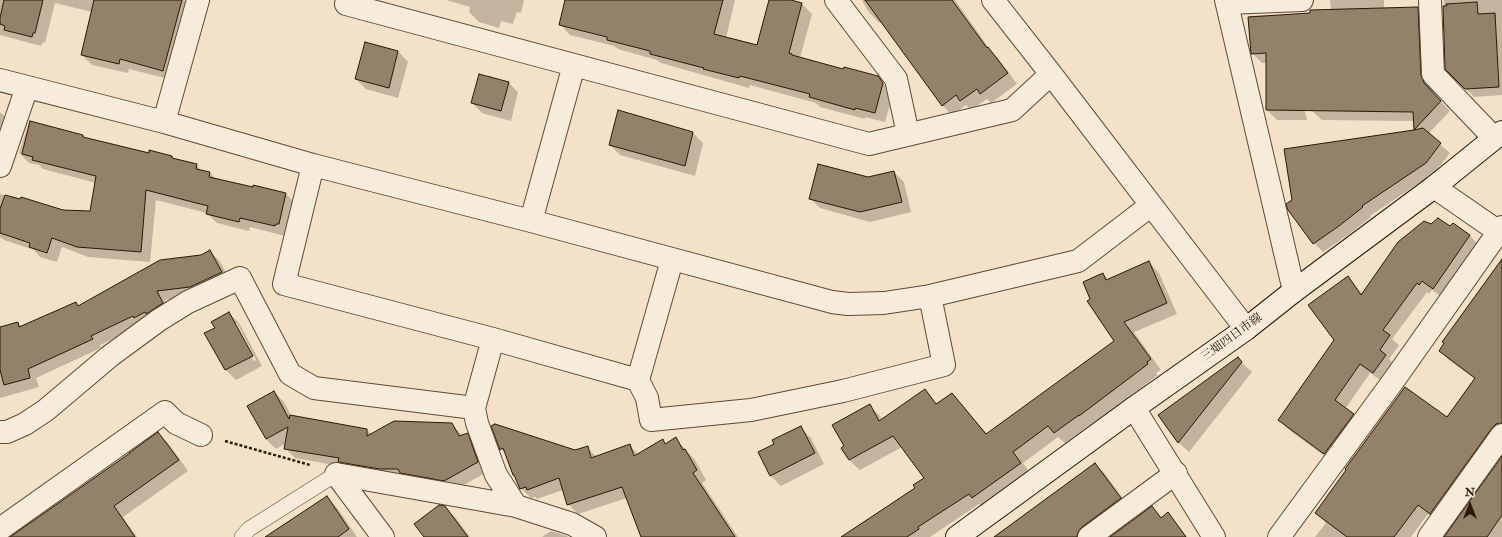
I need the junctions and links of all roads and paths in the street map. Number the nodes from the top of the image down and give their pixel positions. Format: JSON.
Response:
{"nodes":[{"id":1,"x":198,"y":0,"type":"edge"},
{"id":2,"x":347,"y":0,"type":"edge"},
{"id":3,"x":836,"y":0,"type":"edge"},
{"id":4,"x":993,"y":0,"type":"edge"},
{"id":5,"x":1302,"y":0,"type":"edge"},
{"id":6,"x":1430,"y":0,"type":"edge"},
{"id":7,"x":1226,"y":2,"type":"edge"},
{"id":8,"x":574,"y":64,"type":"junction"},
{"id":9,"x":1051,"y":74,"type":"junction"},
{"id":10,"x":0,"y":80,"type":"edge"},
{"id":11,"x":27,"y":87,"type":"junction"},
{"id":12,"x":164,"y":122,"type":"junction"},
{"id":13,"x":908,"y":134,"type":"junction"},
{"id":14,"x":1498,"y":135,"type":"edge"},
{"id":15,"x":313,"y":165,"type":"junction"},
{"id":16,"x":0,"y":166,"type":"edge"},
{"id":17,"x":1434,"y":187,"type":"junction"},
{"id":18,"x":1150,"y":206,"type":"junction"},
{"id":19,"x":531,"y":221,"type":"junction"},
{"id":20,"x":1501,"y":231,"type":"edge"},
{"id":21,"x":672,"y":260,"type":"junction"},
{"id":22,"x":1294,"y":291,"type":"junction"},
{"id":23,"x":930,"y":296,"type":"junction"},
{"id":24,"x":1246,"y":329,"type":"junction"},
{"id":25,"x":493,"y":339,"type":"junction"},
{"id":26,"x":638,"y":380,"type":"junction"},
{"id":27,"x":474,"y":408,"type":"junction"},
{"id":28,"x":1134,"y":408,"type":"junction"},
{"id":29,"x":0,"y":432,"type":"edge"},
{"id":30,"x":201,"y":435,"type":"joint"},
{"id":31,"x":1502,"y":435,"type":"edge"},
{"id":32,"x":1176,"y":473,"type":"junction"},
{"id":33,"x":336,"y":474,"type":"junction"},
{"id":34,"x":516,"y":506,"type":"junction"},
{"id":35,"x":10,"y":529,"type":"edge"},
{"id":36,"x":242,"y":537,"type":"edge"},
{"id":37,"x":383,"y":537,"type":"edge"},
{"id":38,"x":595,"y":537,"type":"edge"},
{"id":39,"x":957,"y":537,"type":"edge"},
{"id":40,"x":1089,"y":537,"type":"edge"},
{"id":41,"x":1214,"y":537,"type":"edge"},
{"id":42,"x":1279,"y":537,"type":"edge"},
{"id":43,"x":1429,"y":537,"type":"edge"}],
"edges":[{"from":1,"to":12,"type":"street"},
{"from":2,"to":8,"type":"street"},
{"from":3,"to":13,"type":"street"},
{"from":4,"to":9,"type":"street"},
{"from":5,"to":7,"type":"street"},
{"from":6,"to":14,"type":"street"},
{"from":7,"to":22,"type":"street"},
{"from":8,"to":13,"type":"street"},
{"from":8,"to":19,"type":"street"},
{"from":9,"to":13,"type":"street"},
{"from":9,"to":18,"type":"street"},
{"from":10,"to":11,"type":"street"},
{"from":11,"to":12,"type":"street"},
{"from":11,"to":16,"type":"street"},
{"from":12,"to":15,"type":"street"},
{"from":14,"to":17,"type":"street","name":"三畑四日市線"},
{"from":15,"to":19,"type":"street"},
{"from":15,"to":25,"type":"street"},
{"from":17,"to":20,"type":"street"},
{"from":17,"to":22,"type":"street","name":"三畑四日市線"},
{"from":18,"to":23,"type":"street"},
{"from":18,"to":24,"type":"street"},
{"from":19,"to":21,"type":"street"},
{"from":20,"to":42,"type":"street"},
{"from":21,"to":23,"type":"street"},
{"from":21,"to":26,"type":"street"},
{"from":22,"to":24,"type":"street","name":"三畑四日市線"},
{"from":23,"to":26,"type":"street"},
{"from":24,"to":28,"type":"street","name":"三畑四日市線"},
{"from":25,"to":26,"type":"street"},
{"from":25,"to":27,"type":"street"},
{"from":27,"to":29,"type":"street"},
{"from":27,"to":34,"type":"street"},
{"from":28,"to":32,"type":"street"},
{"from":28,"to":39,"type":"street","name":"三畑四日市線"},
{"from":30,"to":33,"type":"path"},
{"from":30,"to":35,"type":"street"},
{"from":31,"to":43,"type":"street"},
{"from":32,"to":40,"type":"street"},
{"from":32,"to":41,"type":"street"},
{"from":33,"to":34,"type":"street"},
{"from":33,"to":36,"type":"lane"},
{"from":33,"to":37,"type":"street"},
{"from":34,"to":38,"type":"street"}]}
